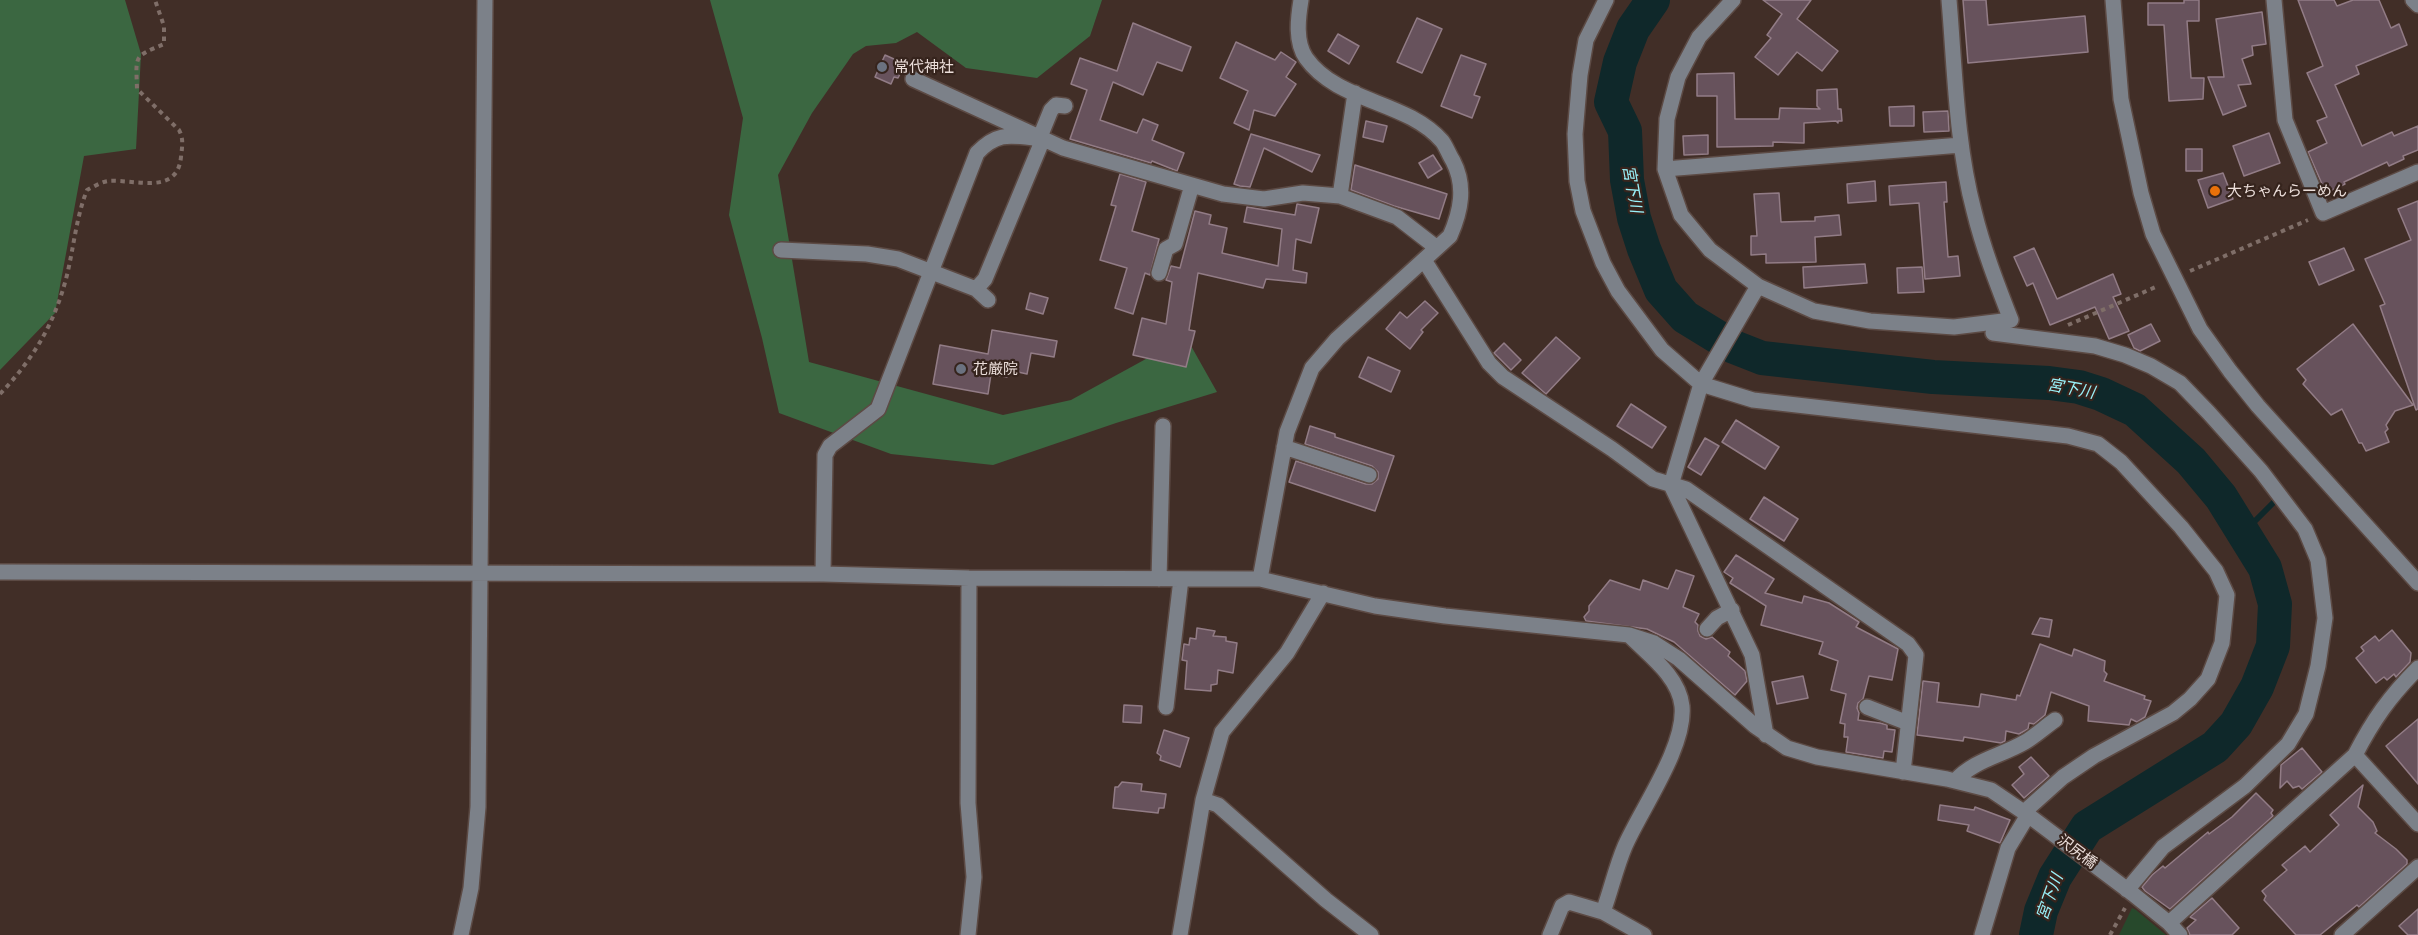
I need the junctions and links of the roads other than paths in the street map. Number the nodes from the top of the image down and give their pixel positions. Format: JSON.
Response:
{"nodes":[{"id":1,"x":485,"y":0,"type":"edge"},
{"id":2,"x":1301,"y":0,"type":"edge"},
{"id":3,"x":1606,"y":0,"type":"edge"},
{"id":4,"x":1732,"y":0,"type":"edge"},
{"id":5,"x":1949,"y":0,"type":"edge"},
{"id":6,"x":2113,"y":0,"type":"edge"},
{"id":7,"x":2274,"y":0,"type":"edge"},
{"id":8,"x":2413,"y":0,"type":"edge"},
{"id":9,"x":2418,"y":5,"type":"edge"},
{"id":10,"x":913,"y":80,"type":"dead end"},
{"id":11,"x":1355,"y":93,"type":"junction"},
{"id":12,"x":1065,"y":106,"type":"dead end"},
{"id":13,"x":1041,"y":138,"type":"junction"},
{"id":14,"x":1961,"y":145,"type":"junction"},
{"id":15,"x":1665,"y":169,"type":"junction"},
{"id":16,"x":2418,"y":172,"type":"edge"},
{"id":17,"x":1192,"y":185,"type":"junction"},
{"id":18,"x":1340,"y":196,"type":"junction"},
{"id":19,"x":1437,"y":248,"type":"junction"},
{"id":20,"x":781,"y":250,"type":"dead end"},
{"id":21,"x":1424,"y":260,"type":"junction"},
{"id":22,"x":930,"y":272,"type":"junction"},
{"id":23,"x":1159,"y":273,"type":"dead end"},
{"id":24,"x":976,"y":290,"type":"junction"},
{"id":25,"x":1756,"y":290,"type":"junction"},
{"id":26,"x":988,"y":300,"type":"dead end"},
{"id":27,"x":1993,"y":333,"type":"dead end"},
{"id":28,"x":1702,"y":381,"type":"junction"},
{"id":29,"x":1163,"y":426,"type":"dead end"},
{"id":30,"x":1284,"y":447,"type":"junction"},
{"id":31,"x":1369,"y":475,"type":"dead end"},
{"id":32,"x":1671,"y":485,"type":"junction"},
{"id":33,"x":0,"y":572,"type":"edge"},
{"id":34,"x":478,"y":573,"type":"junction"},
{"id":35,"x":823,"y":574,"type":"junction"},
{"id":36,"x":969,"y":578,"type":"junction"},
{"id":37,"x":2416,"y":578,"type":"edge"},
{"id":38,"x":1159,"y":579,"type":"junction"},
{"id":39,"x":1181,"y":579,"type":"junction"},
{"id":40,"x":1260,"y":579,"type":"junction"},
{"id":41,"x":1323,"y":593,"type":"junction"},
{"id":42,"x":1732,"y":610,"type":"junction"},
{"id":43,"x":1707,"y":629,"type":"dead end"},
{"id":44,"x":1629,"y":635,"type":"junction"},
{"id":45,"x":2418,"y":668,"type":"edge"},
{"id":46,"x":1166,"y":706,"type":"dead end"},
{"id":47,"x":1867,"y":707,"type":"dead end"},
{"id":48,"x":2055,"y":720,"type":"dead end"},
{"id":49,"x":1908,"y":723,"type":"junction"},
{"id":50,"x":1766,"y":735,"type":"junction"},
{"id":51,"x":2355,"y":755,"type":"junction"},
{"id":52,"x":1903,"y":772,"type":"junction"},
{"id":53,"x":1956,"y":781,"type":"junction"},
{"id":54,"x":1203,"y":800,"type":"junction"},
{"id":55,"x":2031,"y":817,"type":"junction"},
{"id":56,"x":2418,"y":824,"type":"edge"},
{"id":57,"x":2418,"y":867,"type":"edge"},
{"id":58,"x":2130,"y":892,"type":"junction"},
{"id":59,"x":1603,"y":912,"type":"junction"},
{"id":60,"x":2169,"y":922,"type":"junction"},
{"id":61,"x":461,"y":935,"type":"edge"},
{"id":62,"x":968,"y":935,"type":"edge"},
{"id":63,"x":1180,"y":935,"type":"edge"},
{"id":64,"x":1371,"y":935,"type":"edge"},
{"id":65,"x":1550,"y":935,"type":"edge"},
{"id":66,"x":1644,"y":935,"type":"edge"},
{"id":67,"x":1982,"y":935,"type":"edge"},
{"id":68,"x":2180,"y":935,"type":"edge"},
{"id":69,"x":2342,"y":935,"type":"edge"}],
"edges":[{"from":1,"to":34,"type":"street"},
{"from":2,"to":11,"type":"street"},
{"from":3,"to":28,"type":"street"},
{"from":4,"to":15,"type":"street"},
{"from":5,"to":14,"type":"street"},
{"from":6,"to":37,"type":"street"},
{"from":7,"to":16,"type":"street"},
{"from":8,"to":9,"type":"street"},
{"from":10,"to":13,"type":"street"},
{"from":11,"to":18,"type":"street"},
{"from":11,"to":19,"type":"street"},
{"from":12,"to":13,"type":"street"},
{"from":13,"to":17,"type":"street"},
{"from":13,"to":22,"type":"street"},
{"from":13,"to":24,"type":"street"},
{"from":14,"to":15,"type":"street"},
{"from":14,"to":25,"type":"street"},
{"from":15,"to":25,"type":"street"},
{"from":17,"to":18,"type":"street"},
{"from":17,"to":23,"type":"street"},
{"from":18,"to":19,"type":"street"},
{"from":19,"to":21,"type":"street"},
{"from":20,"to":22,"type":"street"},
{"from":21,"to":30,"type":"street"},
{"from":21,"to":32,"type":"street"},
{"from":22,"to":24,"type":"street"},
{"from":22,"to":35,"type":"street"},
{"from":24,"to":26,"type":"street"},
{"from":25,"to":28,"type":"street"},
{"from":27,"to":58,"type":"street"},
{"from":28,"to":32,"type":"street"},
{"from":28,"to":55,"type":"street"},
{"from":29,"to":38,"type":"street"},
{"from":30,"to":31,"type":"street"},
{"from":30,"to":40,"type":"street"},
{"from":32,"to":42,"type":"street"},
{"from":32,"to":49,"type":"street"},
{"from":33,"to":34,"type":"street","name":"沢尻橋"},
{"from":34,"to":35,"type":"street","name":"沢尻橋"},
{"from":34,"to":61,"type":"street"},
{"from":35,"to":36,"type":"street","name":"沢尻橋"},
{"from":36,"to":38,"type":"street","name":"沢尻橋"},
{"from":36,"to":62,"type":"street"},
{"from":38,"to":39,"type":"street","name":"沢尻橋"},
{"from":39,"to":40,"type":"street","name":"沢尻橋"},
{"from":39,"to":46,"type":"street"},
{"from":40,"to":41,"type":"street","name":"沢尻橋"},
{"from":41,"to":44,"type":"street","name":"沢尻橋"},
{"from":41,"to":54,"type":"street"},
{"from":42,"to":43,"type":"street"},
{"from":42,"to":50,"type":"street"},
{"from":44,"to":50,"type":"street","name":"沢尻橋"},
{"from":44,"to":59,"type":"street"},
{"from":45,"to":51,"type":"street"},
{"from":47,"to":49,"type":"street"},
{"from":48,"to":53,"type":"street"},
{"from":49,"to":52,"type":"street"},
{"from":50,"to":52,"type":"street","name":"沢尻橋"},
{"from":51,"to":56,"type":"street"},
{"from":51,"to":60,"type":"street"},
{"from":52,"to":53,"type":"street","name":"沢尻橋"},
{"from":53,"to":55,"type":"street","name":"沢尻橋"},
{"from":54,"to":63,"type":"street"},
{"from":54,"to":64,"type":"street"},
{"from":55,"to":58,"type":"street","name":"沢尻橋"},
{"from":55,"to":67,"type":"street"},
{"from":57,"to":69,"type":"street"},
{"from":58,"to":60,"type":"street","name":"沢尻橋"},
{"from":59,"to":65,"type":"street"},
{"from":59,"to":66,"type":"street"},
{"from":60,"to":68,"type":"street","name":"沢尻橋"}]}
